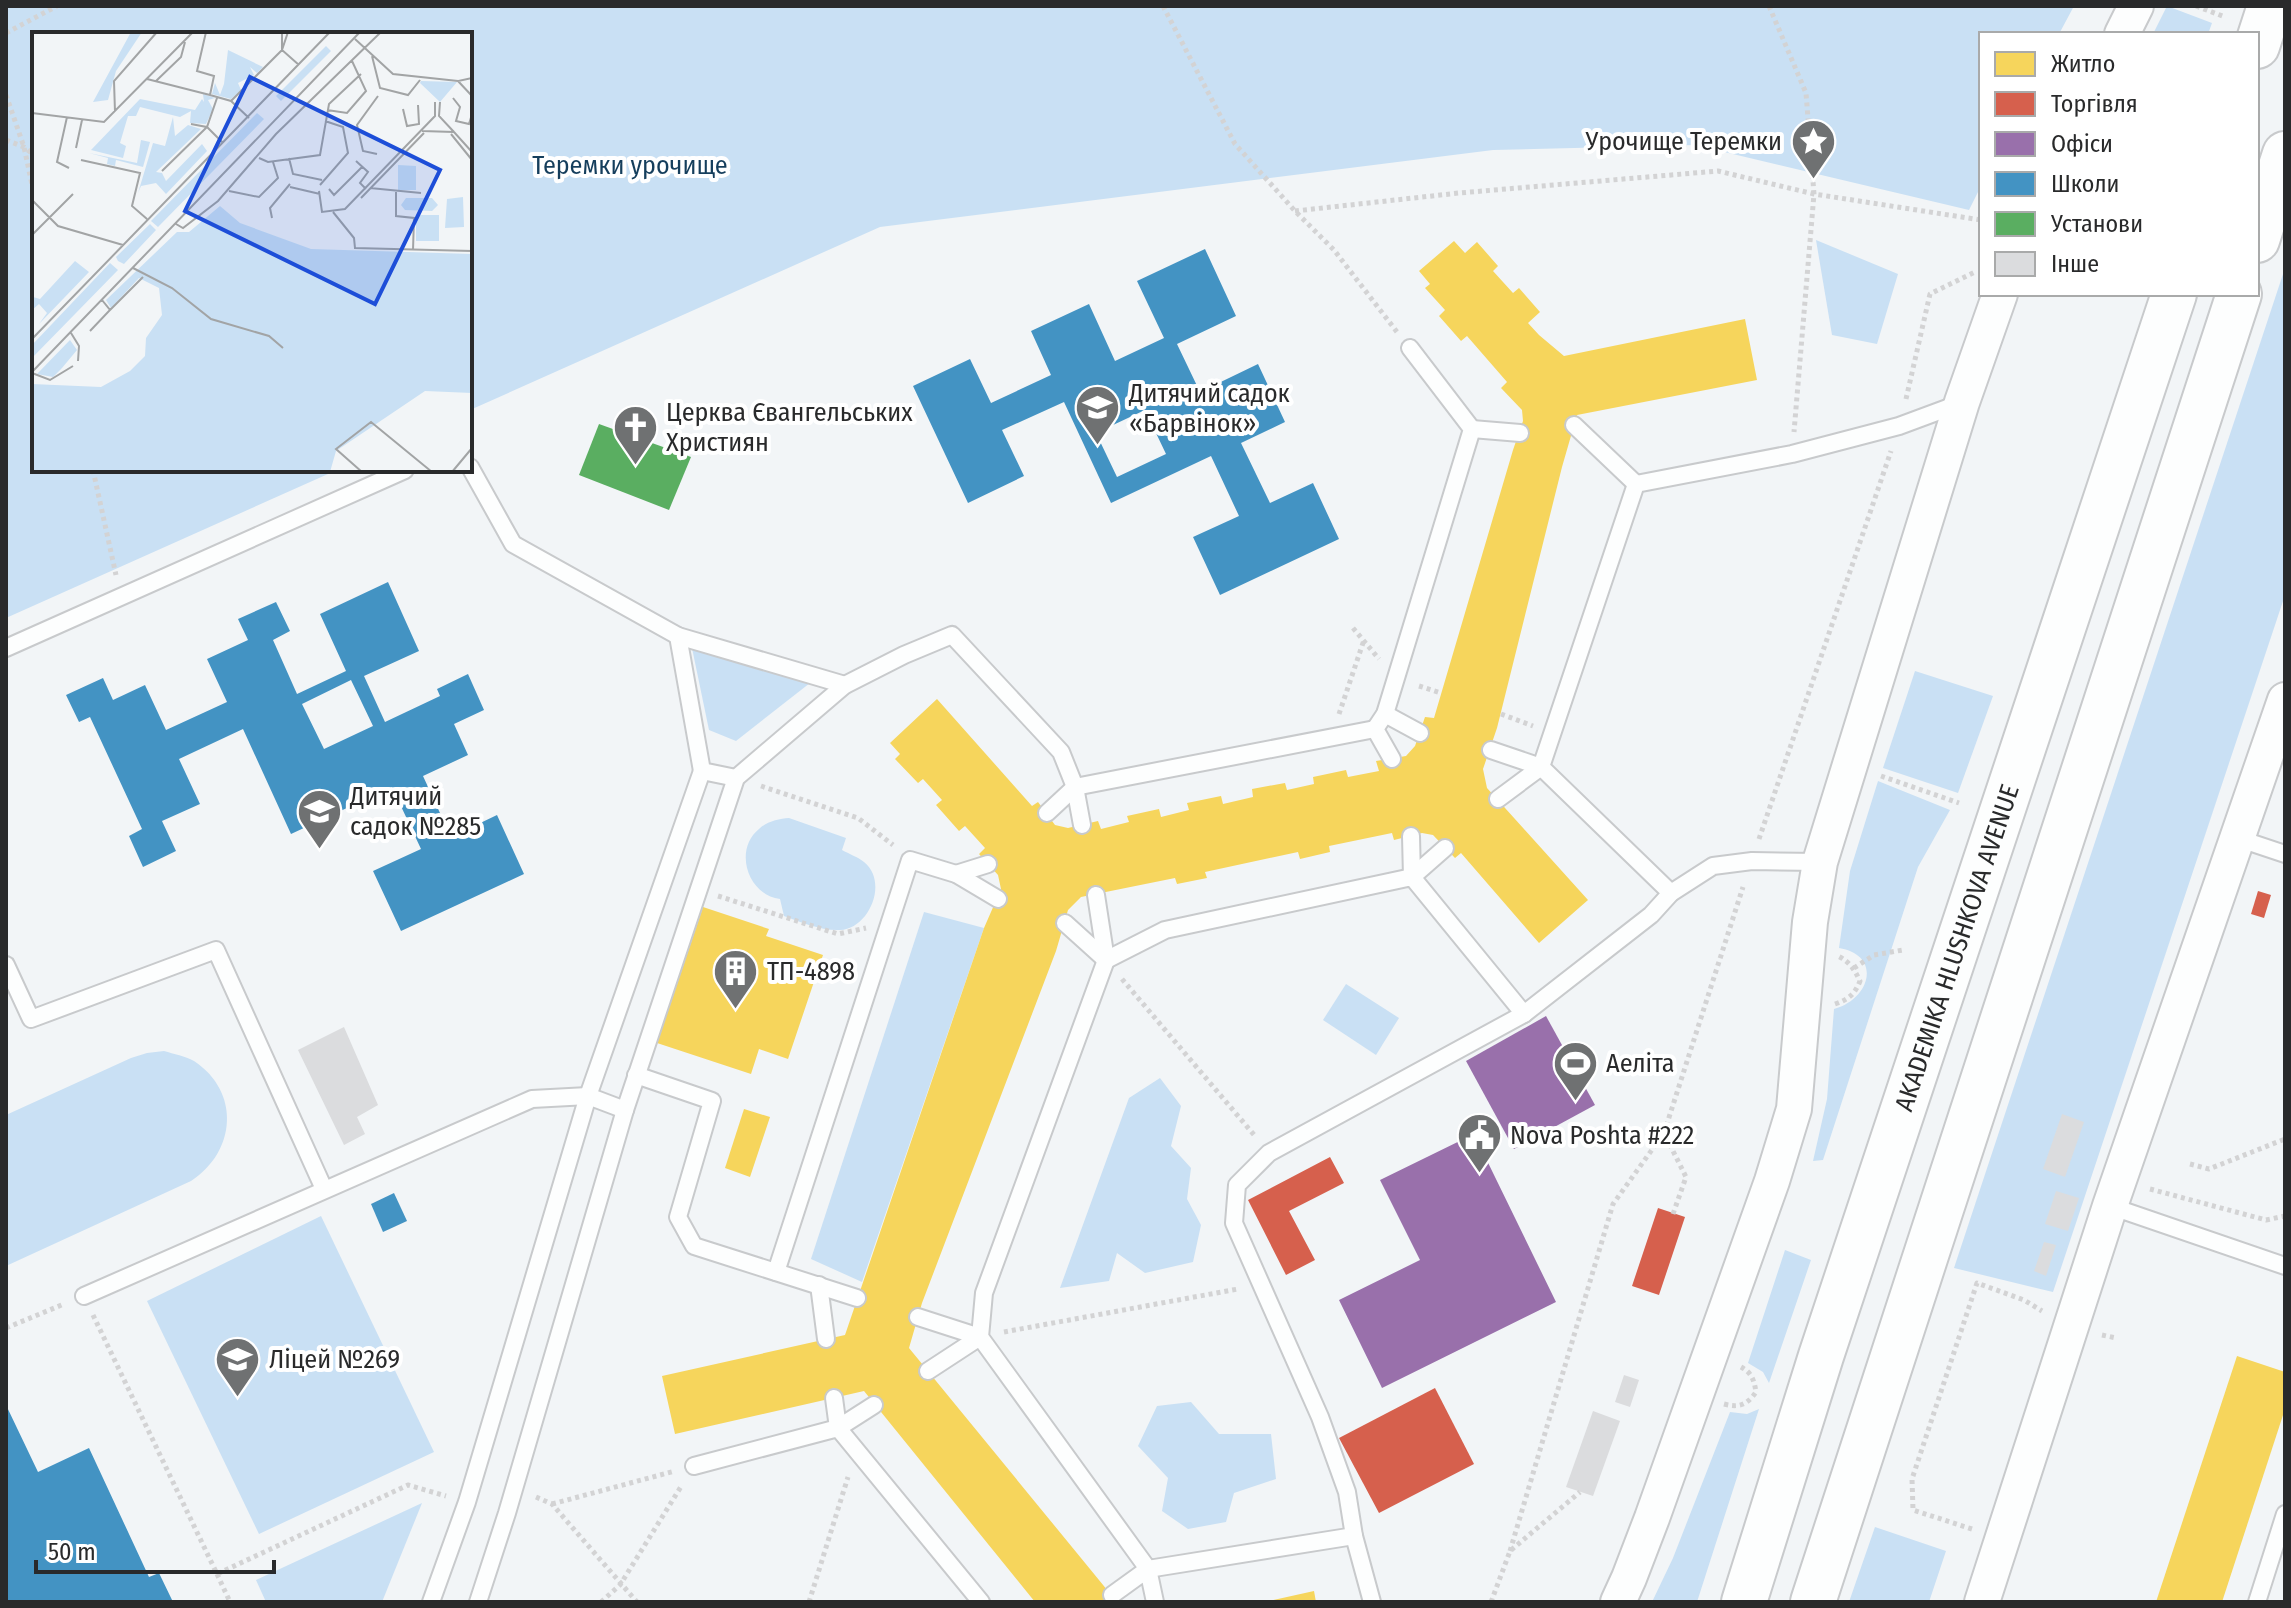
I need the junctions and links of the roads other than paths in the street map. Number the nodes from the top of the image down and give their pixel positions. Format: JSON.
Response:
{"nodes":[{"id":1,"x":2136,"y":6,"type":"edge"},
{"id":2,"x":2270,"y":6,"type":"edge"},
{"id":3,"x":2123,"y":32,"type":"edge"},
{"id":4,"x":2259,"y":40,"type":"edge"},
{"id":5,"x":2285,"y":154,"type":"edge"},
{"id":6,"x":2259,"y":234,"type":"edge"},
{"id":7,"x":1999,"y":296,"type":"edge"},
{"id":8,"x":2173,"y":296,"type":"edge"},
{"id":9,"x":2238,"y":296,"type":"edge"},
{"id":10,"x":1410,"y":348,"type":"road end"},
{"id":11,"x":1962,"y":402,"type":"junction"},
{"id":12,"x":1574,"y":425,"type":"dead end"},
{"id":13,"x":1472,"y":429,"type":"junction"},
{"id":14,"x":1520,"y":433,"type":"dead end"},
{"id":15,"x":472,"y":471,"type":"edge"},
{"id":16,"x":401,"y":472,"type":"edge"},
{"id":17,"x":1636,"y":484,"type":"junction"},
{"id":18,"x":678,"y":636,"type":"junction"},
{"id":19,"x":6,"y":648,"type":"edge"},
{"id":20,"x":845,"y":685,"type":"junction"},
{"id":21,"x":2285,"y":700,"type":"edge"},
{"id":22,"x":1385,"y":714,"type":"junction"},
{"id":23,"x":1375,"y":729,"type":"junction"},
{"id":24,"x":1420,"y":733,"type":"dead end"},
{"id":25,"x":1491,"y":750,"type":"dead end"},
{"id":26,"x":1392,"y":759,"type":"dead end"},
{"id":27,"x":1541,"y":767,"type":"junction"},
{"id":28,"x":702,"y":771,"type":"junction"},
{"id":29,"x":736,"y":778,"type":"junction"},
{"id":30,"x":1075,"y":787,"type":"junction"},
{"id":31,"x":1498,"y":799,"type":"dead end"},
{"id":32,"x":1047,"y":813,"type":"dead end"},
{"id":33,"x":1082,"y":825,"type":"dead end"},
{"id":34,"x":1411,"y":836,"type":"dead end"},
{"id":35,"x":2237,"y":838,"type":"junction"},
{"id":36,"x":1445,"y":848,"type":"dead end"},
{"id":37,"x":2285,"y":854,"type":"edge"},
{"id":38,"x":1820,"y":862,"type":"junction"},
{"id":39,"x":988,"y":864,"type":"dead end"},
{"id":40,"x":956,"y":874,"type":"junction"},
{"id":41,"x":1412,"y":877,"type":"junction"},
{"id":42,"x":1671,"y":893,"type":"junction"},
{"id":43,"x":1096,"y":895,"type":"dead end"},
{"id":44,"x":998,"y":899,"type":"dead end"},
{"id":45,"x":1065,"y":923,"type":"dead end"},
{"id":46,"x":1106,"y":960,"type":"junction"},
{"id":47,"x":6,"y":965,"type":"edge"},
{"id":48,"x":1524,"y":1014,"type":"junction"},
{"id":49,"x":636,"y":1075,"type":"junction"},
{"id":50,"x":588,"y":1096,"type":"junction"},
{"id":51,"x":625,"y":1110,"type":"junction"},
{"id":52,"x":324,"y":1189,"type":"junction"},
{"id":53,"x":2114,"y":1194,"type":"junction"},
{"id":54,"x":2285,"y":1266,"type":"edge"},
{"id":55,"x":776,"y":1272,"type":"junction"},
{"id":56,"x":819,"y":1285,"type":"junction"},
{"id":57,"x":84,"y":1296,"type":"road end"},
{"id":58,"x":857,"y":1298,"type":"dead end"},
{"id":59,"x":918,"y":1317,"type":"dead end"},
{"id":60,"x":980,"y":1337,"type":"junction"},
{"id":61,"x":826,"y":1339,"type":"dead end"},
{"id":62,"x":928,"y":1371,"type":"dead end"},
{"id":63,"x":834,"y":1398,"type":"dead end"},
{"id":64,"x":874,"y":1405,"type":"dead end"},
{"id":65,"x":838,"y":1428,"type":"junction"},
{"id":66,"x":694,"y":1466,"type":"road end"},
{"id":67,"x":2285,"y":1514,"type":"edge"},
{"id":68,"x":1354,"y":1536,"type":"junction"},
{"id":69,"x":1148,"y":1569,"type":"junction"},
{"id":70,"x":1112,"y":1595,"type":"dead end"},
{"id":71,"x":431,"y":1602,"type":"edge"},
{"id":72,"x":478,"y":1602,"type":"edge"},
{"id":73,"x":981,"y":1602,"type":"edge"},
{"id":74,"x":1155,"y":1602,"type":"edge"},
{"id":75,"x":1372,"y":1602,"type":"edge"},
{"id":76,"x":1618,"y":1602,"type":"edge"},
{"id":77,"x":1744,"y":1602,"type":"edge"},
{"id":78,"x":1813,"y":1602,"type":"edge"},
{"id":79,"x":1982,"y":1602,"type":"edge"},
{"id":80,"x":2257,"y":1602,"type":"edge"}],
"edges":[{"from":1,"to":3,"type":"street"},
{"from":2,"to":4,"type":"highway"},
{"from":5,"to":6,"type":"highway"},
{"from":7,"to":11,"type":"street"},
{"from":8,"to":77,"type":"highway","name":"AKADEMIKA HLUSHKOVA AVENUE"},
{"from":9,"to":78,"type":"highway"},
{"from":10,"to":13,"type":"lane"},
{"from":11,"to":17,"type":"lane"},
{"from":11,"to":38,"type":"street"},
{"from":12,"to":17,"type":"lane"},
{"from":13,"to":14,"type":"lane"},
{"from":13,"to":22,"type":"lane"},
{"from":15,"to":18,"type":"lane"},
{"from":16,"to":19,"type":"lane"},
{"from":17,"to":27,"type":"lane"},
{"from":18,"to":20,"type":"lane"},
{"from":18,"to":28,"type":"lane"},
{"from":20,"to":29,"type":"lane"},
{"from":20,"to":30,"type":"lane"},
{"from":21,"to":35,"type":"street"},
{"from":22,"to":23,"type":"lane"},
{"from":22,"to":24,"type":"lane"},
{"from":23,"to":26,"type":"lane"},
{"from":23,"to":30,"type":"lane"},
{"from":25,"to":27,"type":"lane"},
{"from":27,"to":31,"type":"lane"},
{"from":27,"to":42,"type":"lane"},
{"from":28,"to":29,"type":"lane"},
{"from":28,"to":50,"type":"lane"},
{"from":29,"to":49,"type":"lane"},
{"from":30,"to":32,"type":"lane"},
{"from":30,"to":33,"type":"lane"},
{"from":34,"to":41,"type":"lane"},
{"from":35,"to":37,"type":"lane"},
{"from":35,"to":53,"type":"street"},
{"from":36,"to":41,"type":"lane"},
{"from":38,"to":42,"type":"lane"},
{"from":38,"to":76,"type":"street"},
{"from":39,"to":40,"type":"lane"},
{"from":40,"to":44,"type":"lane"},
{"from":40,"to":55,"type":"lane"},
{"from":41,"to":46,"type":"lane"},
{"from":41,"to":48,"type":"lane"},
{"from":42,"to":48,"type":"lane"},
{"from":43,"to":46,"type":"lane"},
{"from":45,"to":46,"type":"lane"},
{"from":46,"to":60,"type":"lane"},
{"from":47,"to":52,"type":"lane"},
{"from":48,"to":68,"type":"lane"},
{"from":49,"to":51,"type":"lane"},
{"from":49,"to":55,"type":"lane"},
{"from":50,"to":51,"type":"lane"},
{"from":50,"to":52,"type":"lane"},
{"from":50,"to":71,"type":"lane"},
{"from":51,"to":72,"type":"lane"},
{"from":52,"to":57,"type":"lane"},
{"from":53,"to":54,"type":"lane"},
{"from":53,"to":79,"type":"street"},
{"from":55,"to":56,"type":"lane"},
{"from":56,"to":58,"type":"lane"},
{"from":56,"to":61,"type":"lane"},
{"from":59,"to":60,"type":"lane"},
{"from":60,"to":62,"type":"lane"},
{"from":60,"to":69,"type":"lane"},
{"from":63,"to":65,"type":"lane"},
{"from":64,"to":65,"type":"lane"},
{"from":65,"to":66,"type":"lane"},
{"from":65,"to":73,"type":"lane"},
{"from":67,"to":80,"type":"lane"},
{"from":68,"to":69,"type":"lane"},
{"from":68,"to":75,"type":"lane"},
{"from":69,"to":70,"type":"lane"},
{"from":69,"to":74,"type":"lane"}]}
